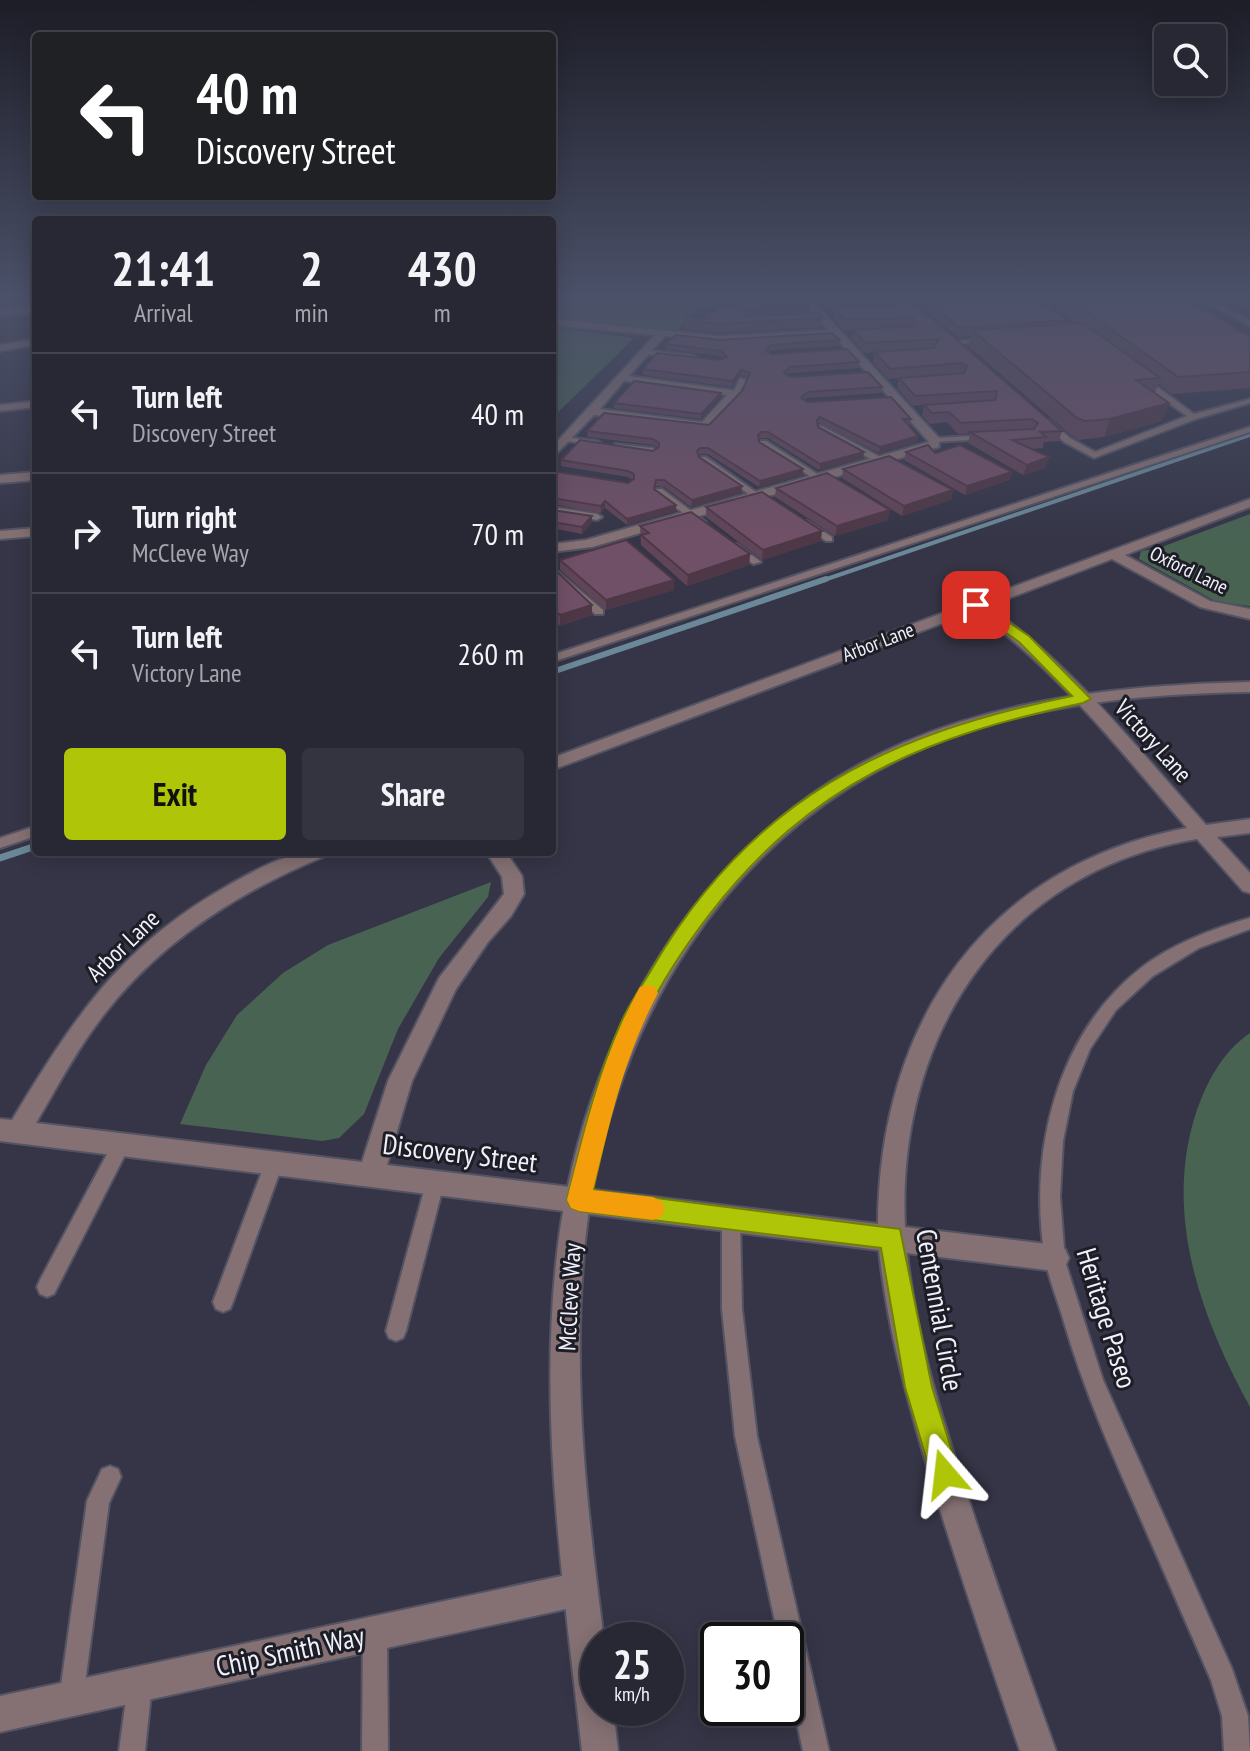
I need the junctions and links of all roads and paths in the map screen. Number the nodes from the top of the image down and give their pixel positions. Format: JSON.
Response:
{"nodes":[{"id":1,"x":622,"y":378,"type":"joint"},
{"id":2,"x":878,"y":378,"type":"edge"},
{"id":3,"x":1139,"y":378,"type":"edge"},
{"id":4,"x":743,"y":380,"type":"edge"},
{"id":5,"x":899,"y":382,"type":"edge"},
{"id":6,"x":884,"y":384,"type":"junction"},
{"id":7,"x":735,"y":393,"type":"junction"},
{"id":8,"x":896,"y":397,"type":"junction"},
{"id":9,"x":881,"y":398,"type":"edge"},
{"id":10,"x":1250,"y":401,"type":"edge"},
{"id":11,"x":32,"y":404,"type":"edge"},
{"id":12,"x":0,"y":408,"type":"edge"},
{"id":13,"x":922,"y":410,"type":"edge"},
{"id":14,"x":592,"y":411,"type":"junction"},
{"id":15,"x":909,"y":411,"type":"junction"},
{"id":16,"x":1033,"y":411,"type":"edge"},
{"id":17,"x":1193,"y":417,"type":"junction"},
{"id":18,"x":822,"y":428,"type":"edge"},
{"id":19,"x":1250,"y":429,"type":"edge"},
{"id":20,"x":998,"y":436,"type":"edge"},
{"id":21,"x":566,"y":439,"type":"junction"},
{"id":22,"x":935,"y":442,"type":"junction"},
{"id":23,"x":763,"y":443,"type":"edge"},
{"id":24,"x":960,"y":448,"type":"edge"},
{"id":25,"x":556,"y":450,"type":"edge"},
{"id":26,"x":653,"y":451,"type":"edge"},
{"id":27,"x":703,"y":459,"type":"edge"},
{"id":28,"x":885,"y":460,"type":"junction"},
{"id":29,"x":903,"y":466,"type":"edge"},
{"id":30,"x":32,"y":476,"type":"edge"},
{"id":31,"x":824,"y":478,"type":"junction"},
{"id":32,"x":0,"y":479,"type":"edge"},
{"id":33,"x":841,"y":485,"type":"edge"},
{"id":34,"x":659,"y":491,"type":"edge"},
{"id":35,"x":761,"y":496,"type":"junction"},
{"id":36,"x":1250,"y":503,"type":"edge"},
{"id":37,"x":776,"y":504,"type":"edge"},
{"id":38,"x":556,"y":511,"type":"edge"},
{"id":39,"x":692,"y":515,"type":"junction"},
{"id":40,"x":597,"y":517,"type":"dead end"},
{"id":41,"x":802,"y":521,"type":"edge"},
{"id":42,"x":705,"y":524,"type":"edge"},
{"id":43,"x":32,"y":532,"type":"edge"},
{"id":44,"x":0,"y":535,"type":"edge"},
{"id":45,"x":618,"y":535,"type":"junction"},
{"id":46,"x":829,"y":539,"type":"dead end"},
{"id":47,"x":731,"y":543,"type":"edge"},
{"id":48,"x":631,"y":545,"type":"edge"},
{"id":49,"x":556,"y":548,"type":"edge"},
{"id":50,"x":1113,"y":554,"type":"junction"},
{"id":51,"x":756,"y":562,"type":"dead end"},
{"id":52,"x":556,"y":574,"type":"edge"},
{"id":53,"x":976,"y":605,"type":"junction"},
{"id":54,"x":599,"y":612,"type":"dead end"},
{"id":55,"x":1250,"y":614,"type":"edge"},
{"id":56,"x":556,"y":658,"type":"edge"},
{"id":57,"x":1250,"y":687,"type":"edge"},
{"id":58,"x":1083,"y":699,"type":"junction"},
{"id":59,"x":556,"y":762,"type":"edge"},
{"id":60,"x":1250,"y":826,"type":"edge"},
{"id":61,"x":32,"y":832,"type":"edge"},
{"id":62,"x":1203,"y":832,"type":"junction"},
{"id":63,"x":0,"y":843,"type":"edge"},
{"id":64,"x":307,"y":856,"type":"edge"},
{"id":65,"x":499,"y":856,"type":"edge"},
{"id":66,"x":1250,"y":886,"type":"edge"},
{"id":67,"x":1250,"y":923,"type":"edge"},
{"id":68,"x":9,"y":1131,"type":"edge"},
{"id":69,"x":121,"y":1145,"type":"junction"},
{"id":70,"x":274,"y":1163,"type":"junction"},
{"id":71,"x":371,"y":1175,"type":"junction"},
{"id":72,"x":435,"y":1183,"type":"junction"},
{"id":73,"x":579,"y":1200,"type":"junction"},
{"id":74,"x":731,"y":1218,"type":"junction"},
{"id":75,"x":891,"y":1238,"type":"junction"},
{"id":76,"x":1055,"y":1258,"type":"junction"},
{"id":77,"x":47,"y":1287,"type":"dead end"},
{"id":78,"x":223,"y":1302,"type":"dead end"},
{"id":79,"x":396,"y":1331,"type":"dead end"},
{"id":80,"x":110,"y":1477,"type":"dead end"},
{"id":81,"x":580,"y":1589,"type":"junction"},
{"id":82,"x":375,"y":1633,"type":"junction"},
{"id":83,"x":140,"y":1683,"type":"junction"},
{"id":84,"x":71,"y":1699,"type":"junction"},
{"id":85,"x":0,"y":1714,"type":"edge"},
{"id":86,"x":132,"y":1751,"type":"edge"},
{"id":87,"x":375,"y":1751,"type":"edge"},
{"id":88,"x":600,"y":1751,"type":"edge"},
{"id":89,"x":816,"y":1751,"type":"edge"},
{"id":90,"x":1038,"y":1751,"type":"edge"},
{"id":91,"x":1237,"y":1751,"type":"edge"}],
"edges":[{"from":1,"to":7,"type":"street"},
{"from":1,"to":14,"type":"street"},
{"from":2,"to":6,"type":"street"},
{"from":3,"to":17,"type":"lane"},
{"from":4,"to":7,"type":"lane"},
{"from":5,"to":6,"type":"lane"},
{"from":6,"to":8,"type":"street"},
{"from":7,"to":14,"type":"street"},
{"from":8,"to":9,"type":"lane"},
{"from":8,"to":15,"type":"street"},
{"from":10,"to":17,"type":"lane"},
{"from":11,"to":12,"type":"street"},
{"from":13,"to":15,"type":"lane"},
{"from":14,"to":21,"type":"street"},
{"from":15,"to":22,"type":"street"},
{"from":16,"to":17,"type":"lane"},
{"from":18,"to":28,"type":"lane"},
{"from":19,"to":56,"type":"lane"},
{"from":20,"to":22,"type":"lane"},
{"from":21,"to":25,"type":"street"},
{"from":21,"to":26,"type":"lane"},
{"from":22,"to":24,"type":"lane"},
{"from":22,"to":28,"type":"street"},
{"from":23,"to":31,"type":"lane"},
{"from":27,"to":35,"type":"lane"},
{"from":28,"to":29,"type":"lane"},
{"from":28,"to":31,"type":"street"},
{"from":30,"to":32,"type":"street"},
{"from":31,"to":33,"type":"lane"},
{"from":31,"to":35,"type":"street"},
{"from":34,"to":39,"type":"lane"},
{"from":35,"to":37,"type":"lane"},
{"from":35,"to":39,"type":"street"},
{"from":36,"to":50,"type":"street","name":"Arbor Lane"},
{"from":38,"to":40,"type":"lane"},
{"from":39,"to":42,"type":"lane"},
{"from":39,"to":45,"type":"street"},
{"from":41,"to":46,"type":"lane"},
{"from":43,"to":44,"type":"street"},
{"from":45,"to":48,"type":"lane"},
{"from":45,"to":49,"type":"street"},
{"from":47,"to":51,"type":"lane"},
{"from":50,"to":53,"type":"street","name":"Arbor Lane"},
{"from":50,"to":55,"type":"street","name":"Oxford Lane"},
{"from":52,"to":54,"type":"lane"},
{"from":53,"to":58,"type":"street","name":"Victory Lane"},
{"from":53,"to":59,"type":"street","name":"Arbor Lane"},
{"from":57,"to":58,"type":"street","name":"McCleve Way"},
{"from":58,"to":62,"type":"street","name":"Victory Lane"},
{"from":58,"to":73,"type":"street","name":"McCleve Way"},
{"from":60,"to":62,"type":"street","name":"Centennial Circle"},
{"from":61,"to":63,"type":"lane"},
{"from":62,"to":66,"type":"street","name":"Victory Lane"},
{"from":62,"to":75,"type":"street","name":"Centennial Circle"},
{"from":64,"to":68,"type":"street","name":"Arbor Lane"},
{"from":65,"to":71,"type":"street"},
{"from":67,"to":76,"type":"lane","name":"Heritage Paseo"},
{"from":68,"to":69,"type":"street","name":"Discovery Street"},
{"from":69,"to":70,"type":"street","name":"Discovery Street"},
{"from":69,"to":77,"type":"lane"},
{"from":70,"to":71,"type":"street","name":"Discovery Street"},
{"from":70,"to":78,"type":"lane"},
{"from":71,"to":72,"type":"street","name":"Discovery Street"},
{"from":72,"to":73,"type":"street","name":"Discovery Street"},
{"from":72,"to":79,"type":"lane"},
{"from":73,"to":74,"type":"street","name":"Discovery Street"},
{"from":73,"to":81,"type":"street","name":"McCleve Way"},
{"from":74,"to":75,"type":"street","name":"Discovery Street"},
{"from":74,"to":89,"type":"lane"},
{"from":75,"to":76,"type":"street","name":"Discovery Street"},
{"from":75,"to":90,"type":"street","name":"Centennial Circle"},
{"from":76,"to":91,"type":"lane","name":"Heritage Paseo"},
{"from":80,"to":84,"type":"lane"},
{"from":81,"to":82,"type":"street","name":"Chip Smith Way"},
{"from":81,"to":88,"type":"street","name":"McCleve Way"},
{"from":82,"to":83,"type":"street","name":"Chip Smith Way"},
{"from":82,"to":87,"type":"lane"},
{"from":83,"to":84,"type":"street","name":"Chip Smith Way"},
{"from":83,"to":86,"type":"lane"},
{"from":84,"to":85,"type":"street","name":"Chip Smith Way"}]}
